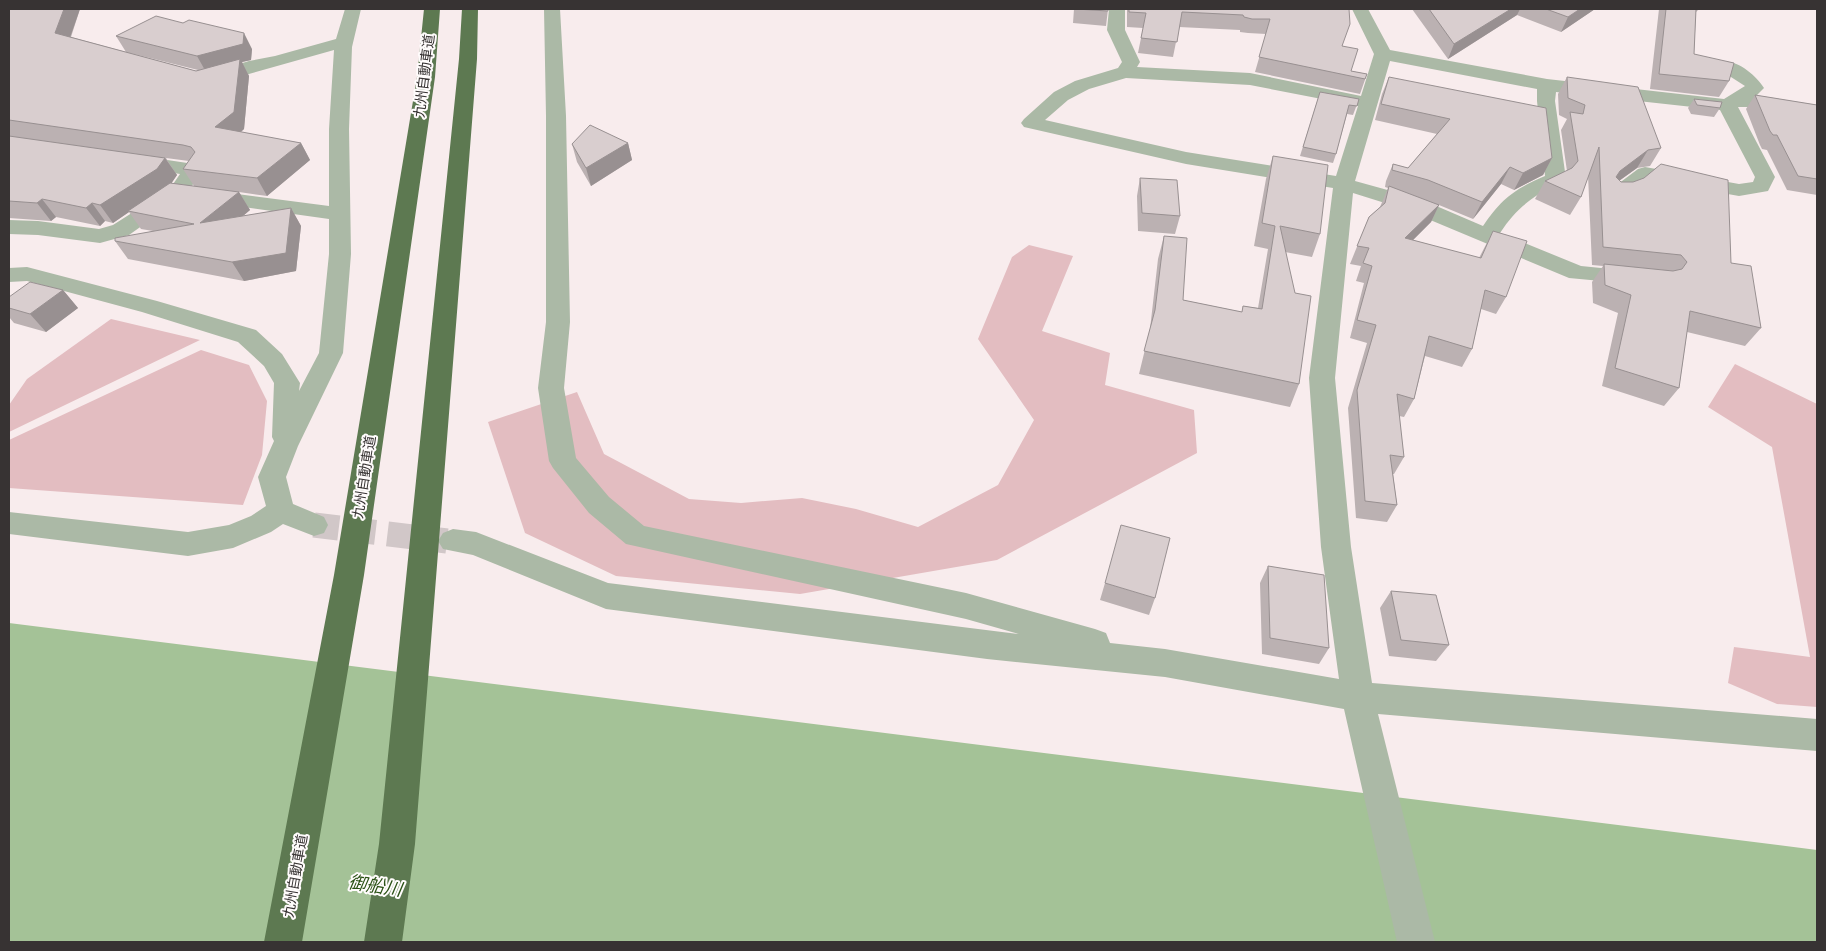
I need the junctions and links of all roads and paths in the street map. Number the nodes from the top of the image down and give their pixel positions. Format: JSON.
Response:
{"nodes":[{"id":1,"x":353,"y":9,"type":"edge"},
{"id":2,"x":432,"y":9,"type":"edge"},
{"id":3,"x":470,"y":9,"type":"edge"},
{"id":4,"x":552,"y":9,"type":"edge"},
{"id":5,"x":1117,"y":9,"type":"edge"},
{"id":6,"x":1360,"y":9,"type":"edge"},
{"id":7,"x":344,"y":43,"type":"junction"},
{"id":8,"x":1383,"y":54,"type":"junction"},
{"id":9,"x":1726,"y":66,"type":"edge"},
{"id":10,"x":1125,"y":72,"type":"junction"},
{"id":11,"x":196,"y":78,"type":"edge"},
{"id":12,"x":1548,"y":85,"type":"junction"},
{"id":13,"x":1368,"y":103,"type":"junction"},
{"id":14,"x":1732,"y":103,"type":"junction"},
{"id":15,"x":1817,"y":114,"type":"edge"},
{"id":16,"x":116,"y":159,"type":"edge"},
{"id":17,"x":1344,"y":184,"type":"junction"},
{"id":18,"x":177,"y":192,"type":"junction"},
{"id":19,"x":1617,"y":194,"type":"edge"},
{"id":20,"x":340,"y":214,"type":"junction"},
{"id":21,"x":9,"y":227,"type":"edge"},
{"id":22,"x":1487,"y":235,"type":"junction"},
{"id":23,"x":9,"y":275,"type":"edge"},
{"id":24,"x":1650,"y":279,"type":"edge"},
{"id":25,"x":285,"y":446,"type":"junction"},
{"id":26,"x":281,"y":511,"type":"junction"},
{"id":27,"x":9,"y":523,"type":"edge"},
{"id":28,"x":314,"y":525,"type":"tunnel mouth"},
{"id":29,"x":453,"y":542,"type":"tunnel mouth"},
{"id":30,"x":1165,"y":663,"type":"junction"},
{"id":31,"x":1358,"y":697,"type":"junction"},
{"id":32,"x":1817,"y":735,"type":"edge"},
{"id":33,"x":397,"y":844,"type":"junction"},
{"id":34,"x":283,"y":942,"type":"edge"},
{"id":35,"x":383,"y":942,"type":"edge"},
{"id":36,"x":391,"y":942,"type":"edge"},
{"id":37,"x":1416,"y":942,"type":"edge"}],
"edges":[{"from":1,"to":7,"type":"street"},
{"from":2,"to":34,"type":"highway","name":"九州自動車道"},
{"from":3,"to":33,"type":"highway"},
{"from":4,"to":30,"type":"street"},
{"from":5,"to":10,"type":"street"},
{"from":6,"to":8,"type":"street"},
{"from":7,"to":11,"type":"street"},
{"from":7,"to":20,"type":"street"},
{"from":8,"to":12,"type":"street"},
{"from":8,"to":13,"type":"street"},
{"from":9,"to":14,"type":"street"},
{"from":10,"to":13,"type":"street"},
{"from":10,"to":17,"type":"street"},
{"from":12,"to":14,"type":"street"},
{"from":12,"to":22,"type":"street"},
{"from":13,"to":17,"type":"street"},
{"from":14,"to":15,"type":"street"},
{"from":14,"to":19,"type":"street"},
{"from":16,"to":18,"type":"street"},
{"from":17,"to":22,"type":"street"},
{"from":17,"to":31,"type":"street"},
{"from":18,"to":20,"type":"street"},
{"from":18,"to":21,"type":"street"},
{"from":20,"to":25,"type":"street"},
{"from":22,"to":24,"type":"street"},
{"from":23,"to":25,"type":"street"},
{"from":25,"to":26,"type":"street"},
{"from":26,"to":27,"type":"street"},
{"from":26,"to":28,"type":"street"},
{"from":29,"to":30,"type":"street"},
{"from":30,"to":31,"type":"street"},
{"from":31,"to":32,"type":"street"},
{"from":31,"to":37,"type":"street"},
{"from":33,"to":35,"type":"highway"},
{"from":33,"to":36,"type":"highway"}]}
